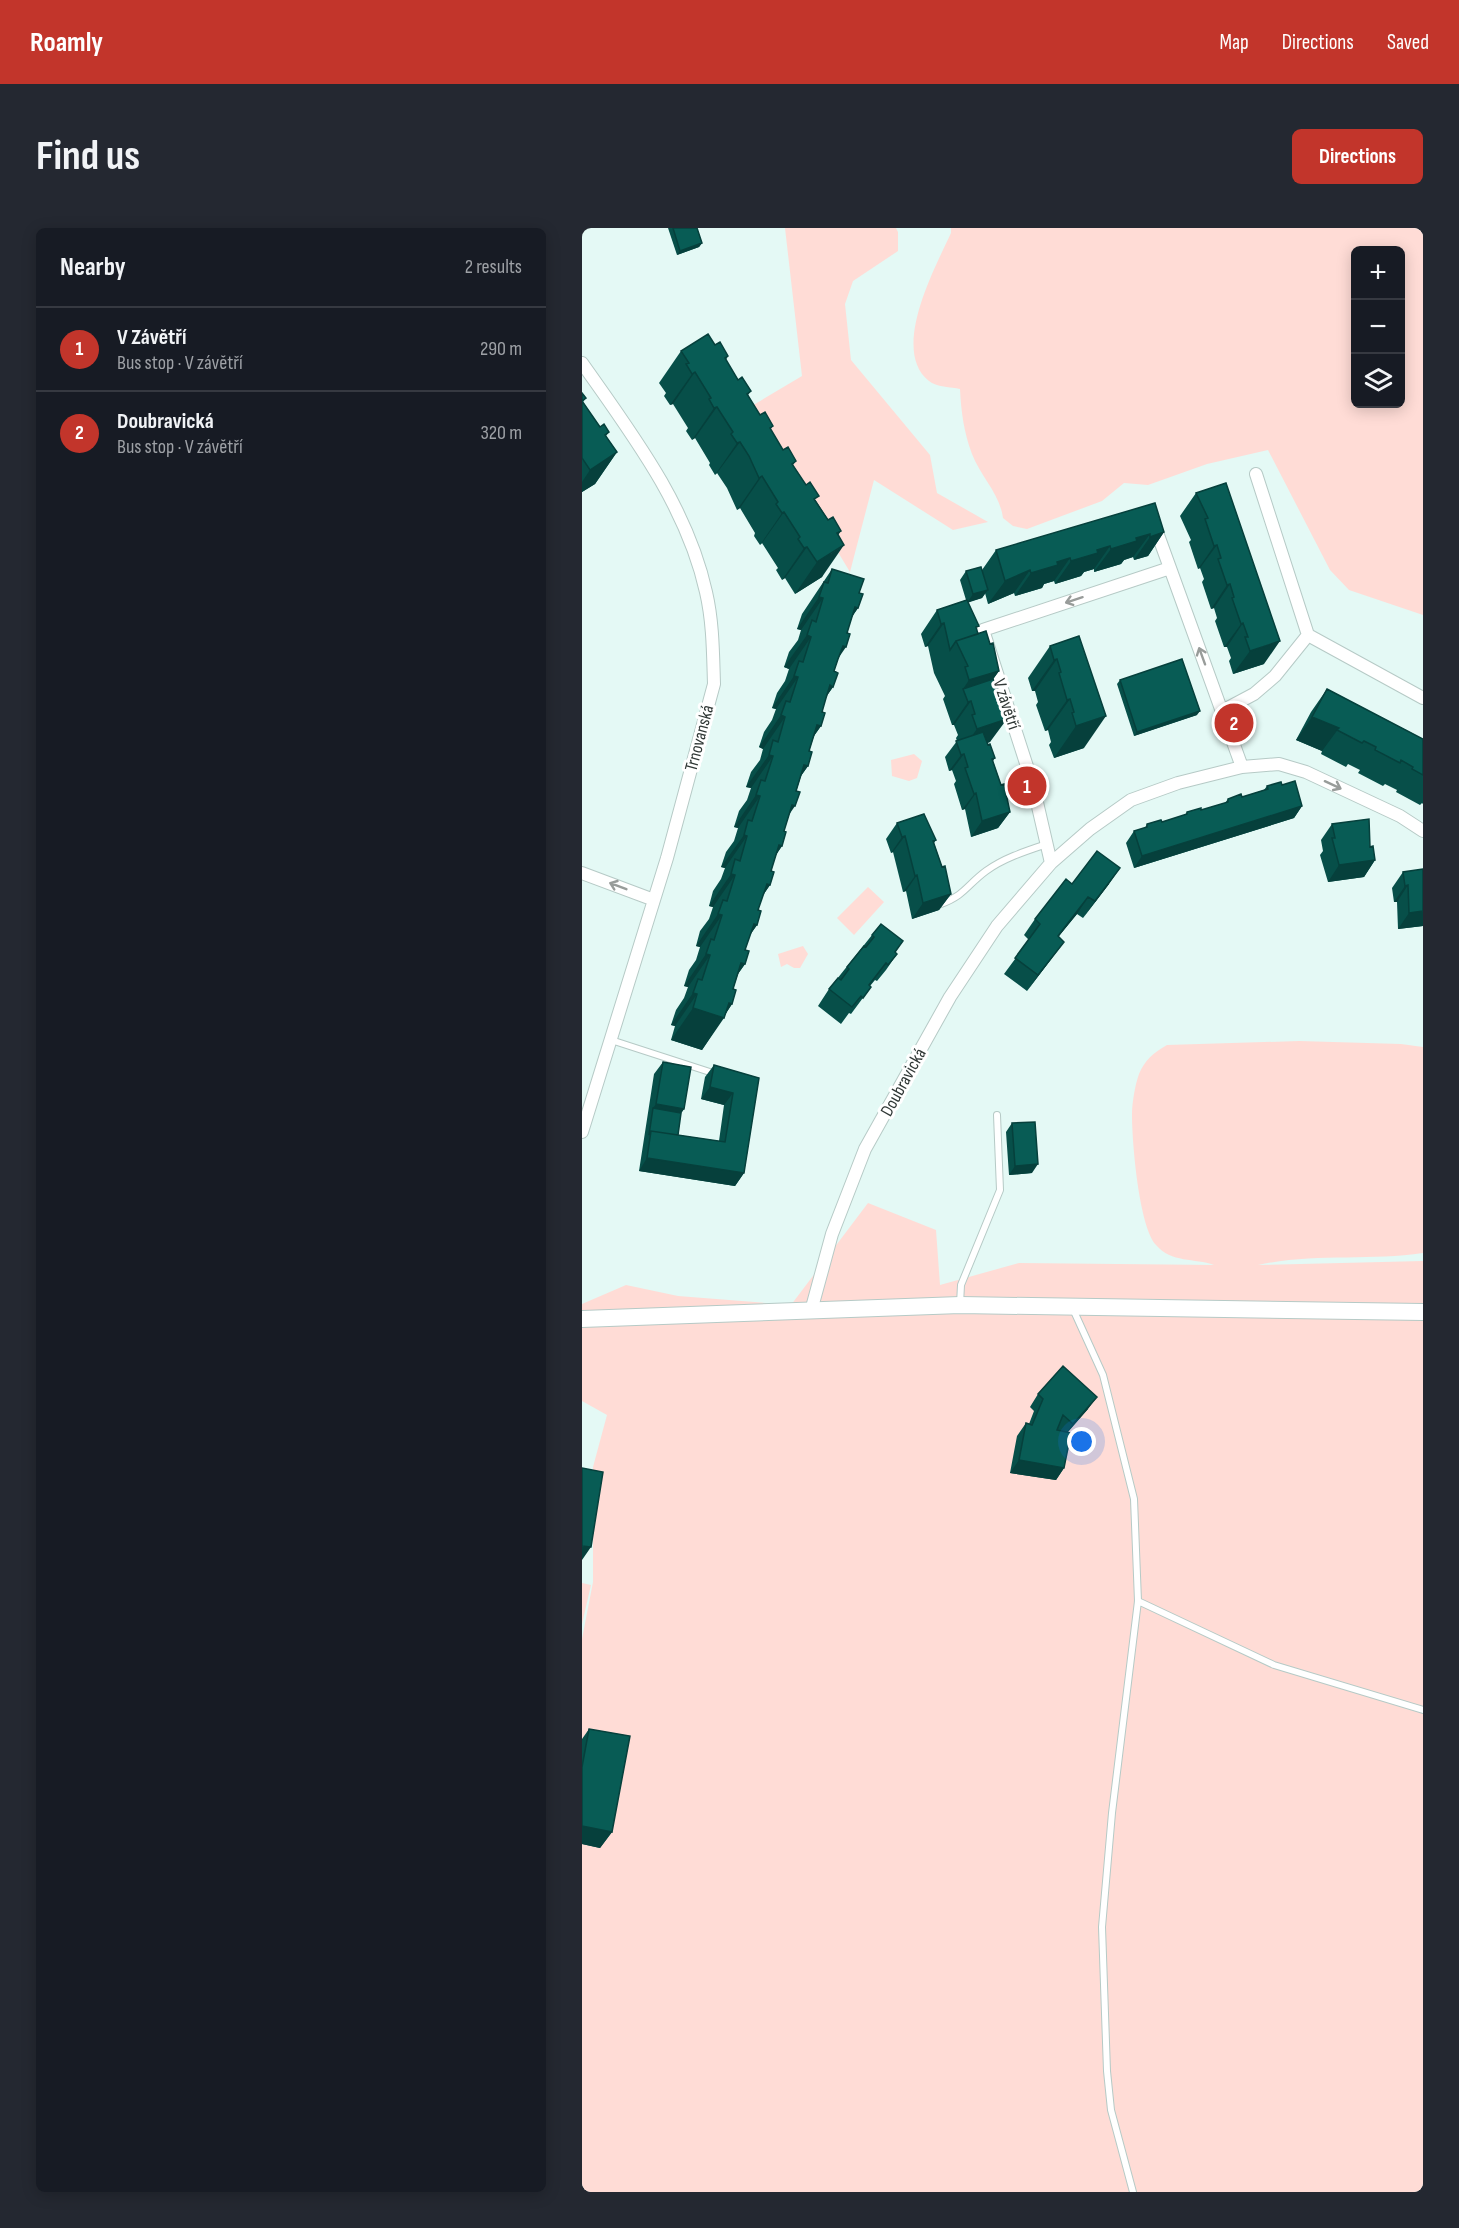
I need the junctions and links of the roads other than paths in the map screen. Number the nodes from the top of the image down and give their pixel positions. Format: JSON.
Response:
{"nodes":[{"id":1,"x":582,"y":363,"type":"edge"},
{"id":2,"x":1256,"y":474,"type":"dead end"},
{"id":3,"x":1151,"y":516,"type":"edge"},
{"id":4,"x":1170,"y":568,"type":"junction"},
{"id":5,"x":1308,"y":635,"type":"junction"},
{"id":6,"x":1423,"y":698,"type":"edge"},
{"id":7,"x":1222,"y":711,"type":"junction"},
{"id":8,"x":1242,"y":767,"type":"junction"},
{"id":9,"x":1423,"y":831,"type":"edge"},
{"id":10,"x":1047,"y":844,"type":"junction"},
{"id":11,"x":1052,"y":863,"type":"junction"},
{"id":12,"x":582,"y":873,"type":"edge"},
{"id":13,"x":654,"y":900,"type":"junction"},
{"id":14,"x":941,"y":904,"type":"edge"},
{"id":15,"x":611,"y":1040,"type":"junction"},
{"id":16,"x":720,"y":1075,"type":"edge"},
{"id":17,"x":997,"y":1115,"type":"dead end"},
{"id":18,"x":582,"y":1132,"type":"edge"},
{"id":19,"x":960,"y":1305,"type":"junction"},
{"id":20,"x":1071,"y":1306,"type":"junction"},
{"id":21,"x":811,"y":1311,"type":"junction"},
{"id":22,"x":1423,"y":1312,"type":"edge"},
{"id":23,"x":582,"y":1319,"type":"edge"},
{"id":24,"x":1138,"y":1601,"type":"junction"},
{"id":25,"x":1423,"y":1710,"type":"edge"},
{"id":26,"x":1132,"y":2192,"type":"edge"}],
"edges":[{"from":1,"to":13,"type":"street","name":"Trnovanská"},
{"from":2,"to":5,"type":"street"},
{"from":3,"to":4,"type":"street"},
{"from":7,"to":4,"type":"street","one_way":true},
{"from":4,"to":10,"type":"street","name":"V závětří","one_way":true},
{"from":5,"to":6,"type":"street"},
{"from":5,"to":7,"type":"street"},
{"from":7,"to":8,"type":"street"},
{"from":8,"to":9,"type":"street","name":"Doubravická","one_way":true},
{"from":8,"to":11,"type":"street","name":"Doubravická"},
{"from":10,"to":11,"type":"street","name":"V závětří"},
{"from":10,"to":14,"type":"lane"},
{"from":11,"to":21,"type":"street","name":"Doubravická"},
{"from":13,"to":12,"type":"street","one_way":true},
{"from":13,"to":15,"type":"street","name":"Trnovanská"},
{"from":15,"to":16,"type":"lane"},
{"from":15,"to":18,"type":"street","name":"Trnovanská"},
{"from":17,"to":19,"type":"lane"},
{"from":19,"to":20,"type":"street"},
{"from":19,"to":21,"type":"street"},
{"from":20,"to":22,"type":"street"},
{"from":20,"to":24,"type":"lane"},
{"from":21,"to":23,"type":"street"},
{"from":24,"to":25,"type":"lane"},
{"from":24,"to":26,"type":"lane"}]}
